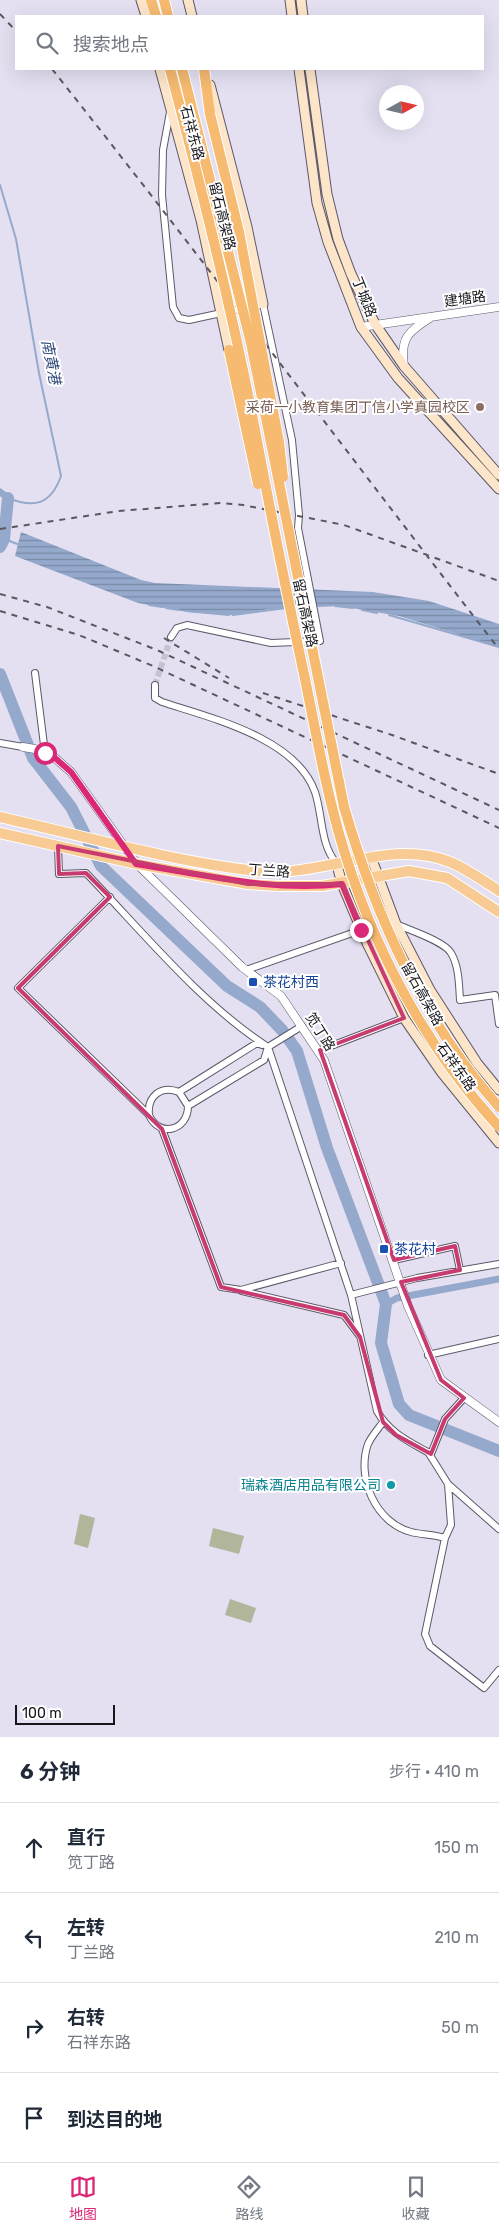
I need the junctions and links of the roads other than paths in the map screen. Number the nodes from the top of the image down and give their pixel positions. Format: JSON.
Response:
{"nodes":[{"id":1,"x":141,"y":0,"type":"edge"},
{"id":2,"x":152,"y":0,"type":"edge"},
{"id":3,"x":164,"y":0,"type":"edge"},
{"id":4,"x":188,"y":0,"type":"edge"},
{"id":5,"x":290,"y":0,"type":"edge"},
{"id":6,"x":301,"y":0,"type":"edge"},
{"id":7,"x":146,"y":15,"type":"edge"},
{"id":8,"x":156,"y":15,"type":"edge"},
{"id":9,"x":168,"y":15,"type":"edge"},
{"id":10,"x":192,"y":15,"type":"edge"},
{"id":11,"x":292,"y":15,"type":"edge"},
{"id":12,"x":303,"y":15,"type":"edge"},
{"id":13,"x":160,"y":70,"type":"edge"},
{"id":14,"x":170,"y":70,"type":"edge"},
{"id":15,"x":182,"y":70,"type":"edge"},
{"id":16,"x":205,"y":70,"type":"edge"},
{"id":17,"x":205,"y":70,"type":"edge"},
{"id":18,"x":299,"y":70,"type":"edge"},
{"id":19,"x":310,"y":70,"type":"edge"},
{"id":20,"x":171,"y":108,"type":"junction"},
{"id":21,"x":263,"y":304,"type":"junction"},
{"id":22,"x":499,"y":308,"type":"edge"},
{"id":23,"x":220,"y":313,"type":"junction"},
{"id":24,"x":434,"y":316,"type":"junction"},
{"id":25,"x":375,"y":324,"type":"junction"},
{"id":26,"x":361,"y":327,"type":"junction"},
{"id":27,"x":229,"y":350,"type":"joint"},
{"id":28,"x":404,"y":366,"type":"junction"},
{"id":29,"x":499,"y":475,"type":"edge"},
{"id":30,"x":499,"y":489,"type":"edge"},
{"id":31,"x":291,"y":550,"type":"junction"},
{"id":32,"x":278,"y":553,"type":"junction"},
{"id":33,"x":172,"y":637,"type":"tunnel mouth"},
{"id":34,"x":35,"y":673,"type":"dead end"},
{"id":35,"x":154,"y":686,"type":"dead end"},
{"id":36,"x":0,"y":743,"type":"edge"},
{"id":37,"x":23,"y":747,"type":"joint"},
{"id":38,"x":45,"y":753,"type":"junction"},
{"id":39,"x":0,"y":817,"type":"edge"},
{"id":40,"x":0,"y":832,"type":"edge"},
{"id":41,"x":122,"y":845,"type":"junction"},
{"id":42,"x":58,"y":846,"type":"junction"},
{"id":43,"x":371,"y":857,"type":"junction"},
{"id":44,"x":136,"y":864,"type":"junction"},
{"id":45,"x":337,"y":865,"type":"junction"},
{"id":46,"x":379,"y":876,"type":"junction"},
{"id":47,"x":342,"y":884,"type":"junction"},
{"id":48,"x":499,"y":891,"type":"edge"},
{"id":49,"x":110,"y":897,"type":"junction"},
{"id":50,"x":499,"y":912,"type":"edge"},
{"id":51,"x":396,"y":924,"type":"junction"},
{"id":52,"x":361,"y":930,"type":"junction"},
{"id":53,"x":246,"y":970,"type":"junction"},
{"id":54,"x":404,"y":1018,"type":"junction"},
{"id":55,"x":499,"y":1024,"type":"edge"},
{"id":56,"x":298,"y":1027,"type":"junction"},
{"id":57,"x":268,"y":1047,"type":"junction"},
{"id":58,"x":318,"y":1051,"type":"junction"},
{"id":59,"x":499,"y":1090,"type":"edge"},
{"id":60,"x":179,"y":1092,"type":"junction"},
{"id":61,"x":188,"y":1106,"type":"junction"},
{"id":62,"x":499,"y":1107,"type":"edge"},
{"id":63,"x":149,"y":1115,"type":"junction"},
{"id":64,"x":499,"y":1127,"type":"edge"},
{"id":65,"x":162,"y":1129,"type":"junction"},
{"id":66,"x":499,"y":1143,"type":"edge"},
{"id":67,"x":394,"y":1260,"type":"junction"},
{"id":68,"x":342,"y":1263,"type":"junction"},
{"id":69,"x":499,"y":1264,"type":"edge"},
{"id":70,"x":460,"y":1270,"type":"junction"},
{"id":71,"x":400,"y":1282,"type":"junction"},
{"id":72,"x":240,"y":1290,"type":"junction"},
{"id":73,"x":351,"y":1295,"type":"junction"},
{"id":74,"x":360,"y":1337,"type":"junction"},
{"id":75,"x":499,"y":1338,"type":"edge"},
{"id":76,"x":428,"y":1355,"type":"junction"},
{"id":77,"x":464,"y":1398,"type":"junction"},
{"id":78,"x":383,"y":1422,"type":"junction"},
{"id":79,"x":499,"y":1422,"type":"edge"},
{"id":80,"x":428,"y":1452,"type":"junction"},
{"id":81,"x":448,"y":1484,"type":"junction"},
{"id":82,"x":499,"y":1529,"type":"edge"},
{"id":83,"x":445,"y":1538,"type":"junction"},
{"id":84,"x":499,"y":1670,"type":"edge"}],
"edges":[{"from":1,"to":7,"type":"main road"},
{"from":2,"to":8,"type":"highway"},
{"from":3,"to":9,"type":"highway"},
{"from":4,"to":10,"type":"main road"},
{"from":5,"to":11,"type":"main road"},
{"from":6,"to":12,"type":"main road"},
{"from":13,"to":20,"type":"main road","name":"石祥东路"},
{"from":14,"to":32,"type":"highway","name":"留石高架路","bridge":true},
{"from":15,"to":31,"type":"highway","name":"留石高架路","bridge":true},
{"from":16,"to":31,"type":"highway","bridge":true},
{"from":17,"to":21,"type":"main road"},
{"from":18,"to":26,"type":"main road","name":"丁城路"},
{"from":19,"to":25,"type":"main road","name":"丁城路"},
{"from":20,"to":23,"type":"main road","name":"石祥东路"},
{"from":20,"to":23,"type":"street"},
{"from":21,"to":23,"type":"street"},
{"from":21,"to":33,"type":"street"},
{"from":22,"to":24,"type":"street","name":"建塘路"},
{"from":23,"to":27,"type":"main road","name":"石祥东路"},
{"from":24,"to":25,"type":"street","name":"建塘路"},
{"from":24,"to":28,"type":"street","name":"建塘路"},
{"from":25,"to":26,"type":"street","name":"建塘路"},
{"from":25,"to":28,"type":"main road","name":"丁城路"},
{"from":26,"to":30,"type":"main road","name":"丁城路"},
{"from":27,"to":32,"type":"highway","bridge":true},
{"from":28,"to":29,"type":"main road","name":"丁城路"},
{"from":31,"to":62,"type":"highway","name":"留石高架路","bridge":true},
{"from":32,"to":64,"type":"highway","name":"留石高架路","bridge":true},
{"from":34,"to":38,"type":"street"},
{"from":35,"to":45,"type":"street"},
{"from":36,"to":37,"type":"street","name":"笕丁路"},
{"from":37,"to":38,"type":"street","name":"笕丁路"},
{"from":38,"to":41,"type":"street","name":"笕丁路"},
{"from":39,"to":41,"type":"main road","name":"丁兰路"},
{"from":40,"to":42,"type":"main road","name":"丁兰路"},
{"from":41,"to":44,"type":"street","name":"笕丁路"},
{"from":41,"to":45,"type":"main road","name":"丁兰路"},
{"from":42,"to":44,"type":"main road","name":"丁兰路"},
{"from":42,"to":49,"type":"street"},
{"from":43,"to":45,"type":"main road","name":"丁兰路"},
{"from":43,"to":46,"type":"main road","name":"石祥东路"},
{"from":43,"to":48,"type":"main road","name":"丁兰路"},
{"from":44,"to":47,"type":"main road","name":"丁兰路"},
{"from":44,"to":53,"type":"street","name":"笕丁路"},
{"from":45,"to":47,"type":"main road","name":"石祥东路"},
{"from":46,"to":47,"type":"main road","name":"丁兰路"},
{"from":46,"to":50,"type":"main road","name":"丁兰路"},
{"from":46,"to":51,"type":"main road","name":"石祥东路"},
{"from":47,"to":52,"type":"main road","name":"石祥东路"},
{"from":49,"to":57,"type":"street"},
{"from":49,"to":63,"type":"street"},
{"from":51,"to":55,"type":"street"},
{"from":51,"to":59,"type":"main road","name":"石祥东路"},
{"from":52,"to":53,"type":"street"},
{"from":52,"to":54,"type":"main road","name":"石祥东路"},
{"from":53,"to":56,"type":"street","name":"笕丁路"},
{"from":54,"to":58,"type":"street"},
{"from":54,"to":66,"type":"main road","name":"石祥东路"},
{"from":56,"to":57,"type":"street"},
{"from":56,"to":58,"type":"street","name":"笕丁路"},
{"from":57,"to":60,"type":"street"},
{"from":57,"to":61,"type":"street"},
{"from":57,"to":68,"type":"street"},
{"from":58,"to":67,"type":"street","name":"笕丁路"},
{"from":60,"to":61,"type":"street"},
{"from":60,"to":63,"type":"street"},
{"from":61,"to":65,"type":"street"},
{"from":63,"to":65,"type":"street"},
{"from":65,"to":72,"type":"street"},
{"from":67,"to":70,"type":"street"},
{"from":67,"to":71,"type":"street","name":"笕丁路"},
{"from":68,"to":72,"type":"street"},
{"from":68,"to":73,"type":"street"},
{"from":69,"to":70,"type":"street"},
{"from":70,"to":71,"type":"street"},
{"from":71,"to":73,"type":"street"},
{"from":71,"to":76,"type":"street","name":"笕丁路"},
{"from":72,"to":74,"type":"street"},
{"from":73,"to":74,"type":"street"},
{"from":74,"to":78,"type":"street"},
{"from":75,"to":76,"type":"street"},
{"from":76,"to":77,"type":"street","name":"笕丁路"},
{"from":77,"to":79,"type":"street","name":"笕丁路"},
{"from":77,"to":80,"type":"street"},
{"from":78,"to":80,"type":"street"},
{"from":78,"to":83,"type":"street"},
{"from":80,"to":81,"type":"street"},
{"from":81,"to":82,"type":"street"},
{"from":81,"to":83,"type":"street"},
{"from":83,"to":84,"type":"street"}]}
